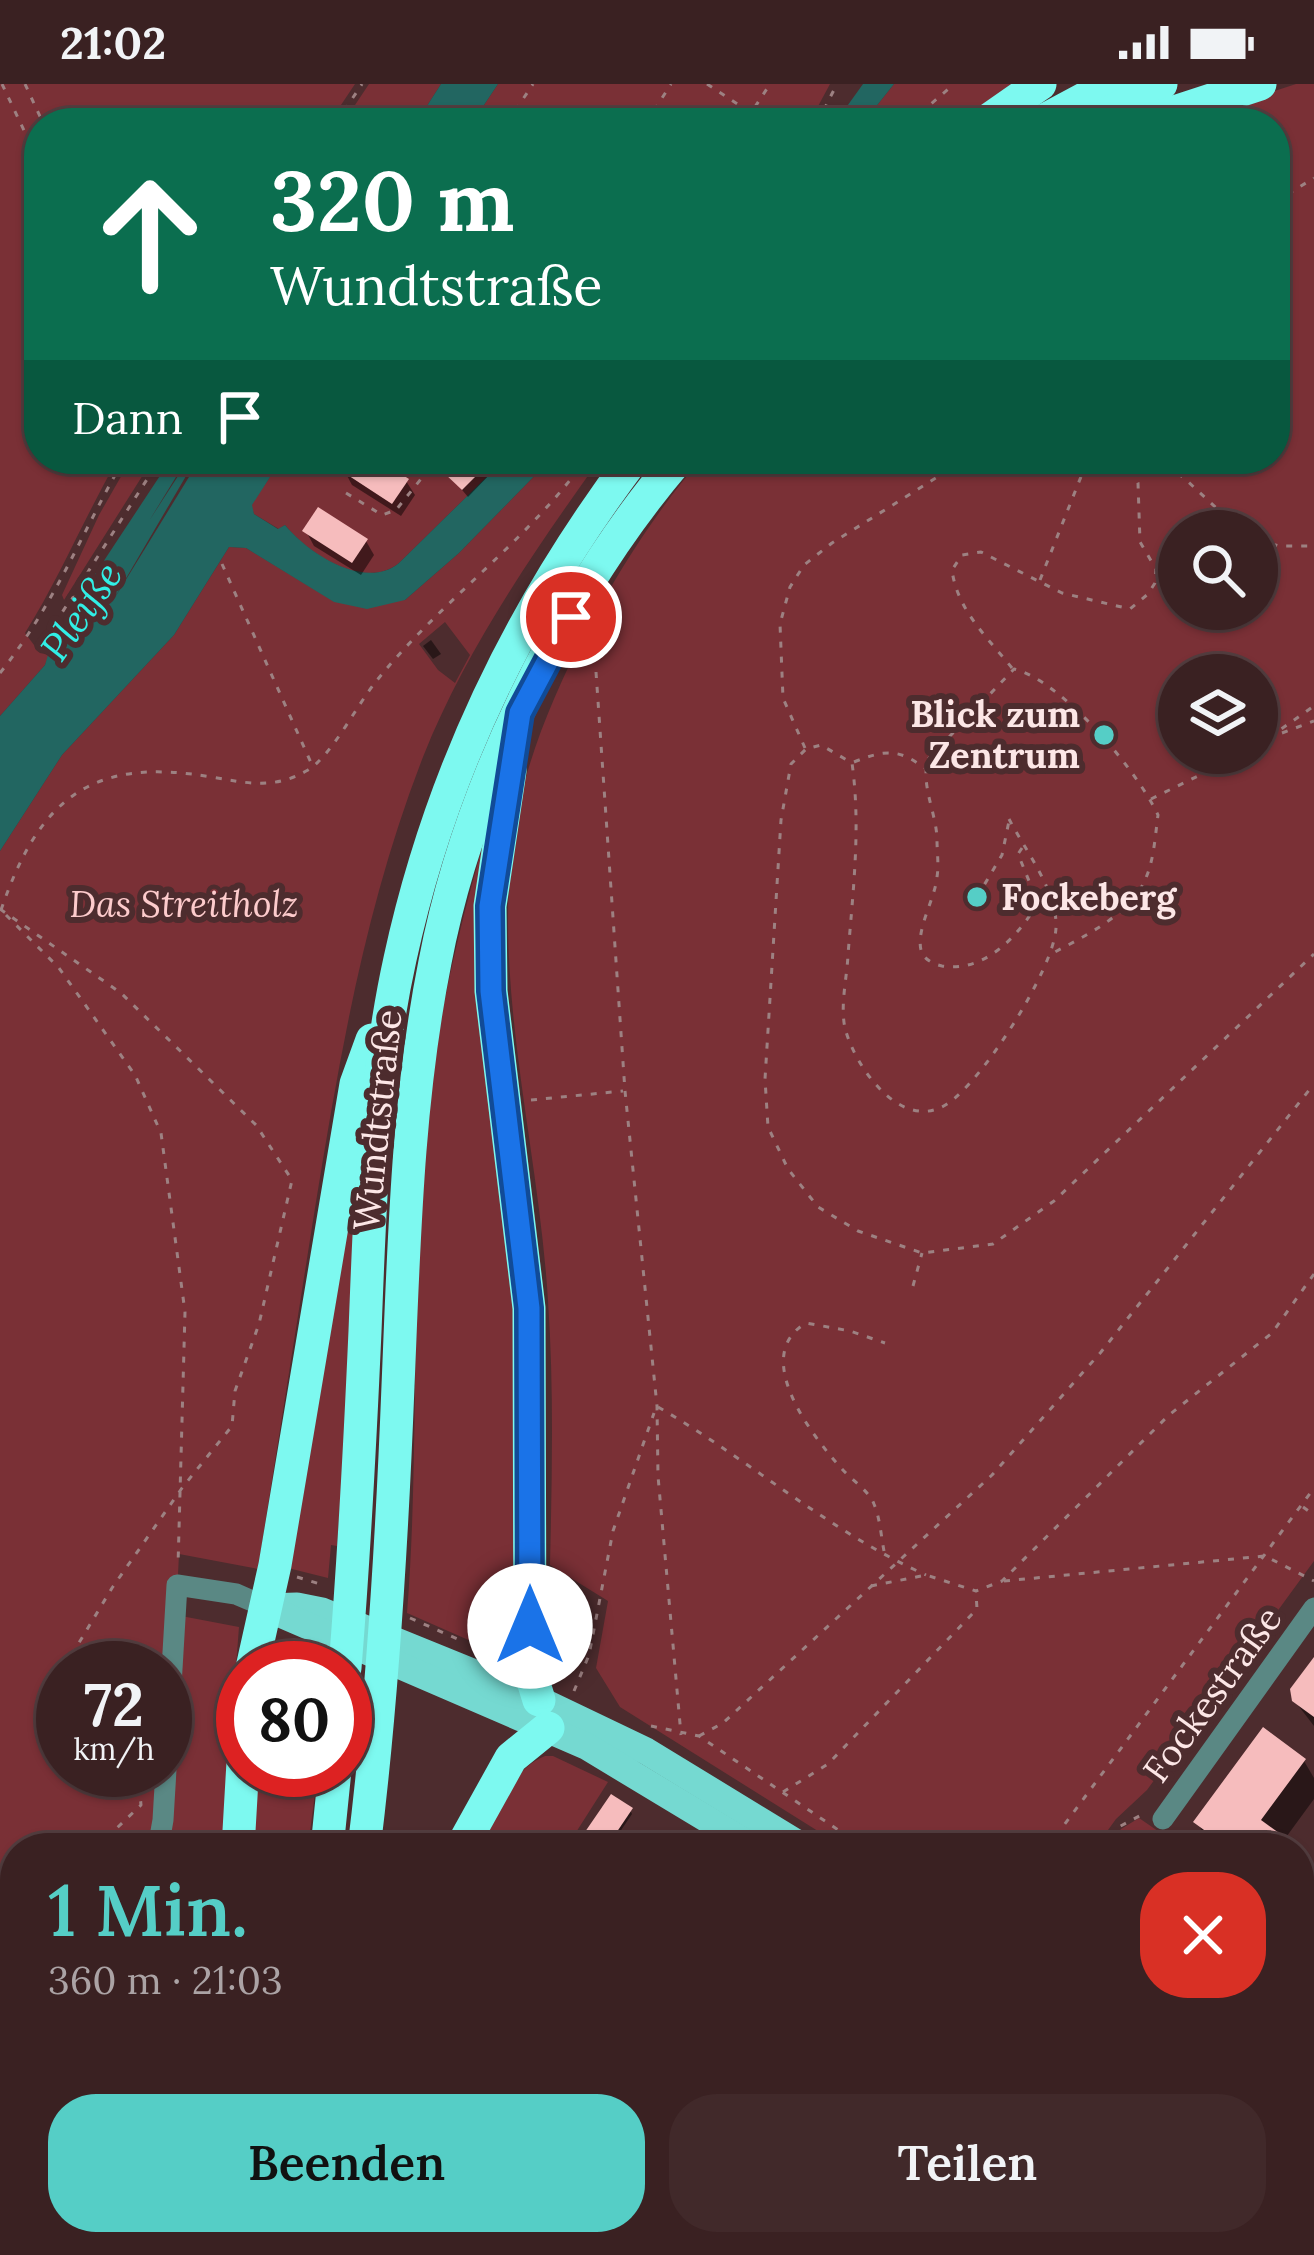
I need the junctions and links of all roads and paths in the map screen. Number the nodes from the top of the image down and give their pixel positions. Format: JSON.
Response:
{"nodes":[{"id":1,"x":2,"y":84,"type":"edge"},
{"id":2,"x":707,"y":84,"type":"edge"},
{"id":3,"x":954,"y":84,"type":"edge"},
{"id":4,"x":1040,"y":84,"type":"edge"},
{"id":5,"x":1112,"y":84,"type":"edge"},
{"id":6,"x":1161,"y":84,"type":"edge"},
{"id":7,"x":1260,"y":84,"type":"edge"},
{"id":8,"x":743,"y":108,"type":"edge"},
{"id":9,"x":926,"y":108,"type":"edge"},
{"id":10,"x":1006,"y":108,"type":"edge"},
{"id":11,"x":1067,"y":108,"type":"edge"},
{"id":12,"x":1117,"y":108,"type":"edge"},
{"id":13,"x":1187,"y":108,"type":"edge"},
{"id":14,"x":24,"y":131,"type":"edge"},
{"id":15,"x":116,"y":474,"type":"edge"},
{"id":16,"x":150,"y":474,"type":"edge"},
{"id":17,"x":425,"y":474,"type":"edge"},
{"id":18,"x":575,"y":474,"type":"edge"},
{"id":19,"x":622,"y":474,"type":"edge"},
{"id":20,"x":667,"y":474,"type":"edge"},
{"id":21,"x":942,"y":474,"type":"edge"},
{"id":22,"x":1082,"y":474,"type":"edge"},
{"id":23,"x":1134,"y":474,"type":"edge"},
{"id":24,"x":1178,"y":474,"type":"edge"},
{"id":25,"x":346,"y":493,"type":"dead end"},
{"id":26,"x":1218,"y":510,"type":"edge"},
{"id":27,"x":1278,"y":546,"type":"edge"},
{"id":28,"x":1314,"y":546,"type":"edge"},
{"id":29,"x":222,"y":564,"type":"dead end"},
{"id":30,"x":1039,"y":583,"type":"junction"},
{"id":31,"x":53,"y":600,"type":"junction"},
{"id":32,"x":65,"y":608,"type":"junction"},
{"id":33,"x":44,"y":615,"type":"junction"},
{"id":34,"x":56,"y":622,"type":"junction"},
{"id":35,"x":31,"y":634,"type":"junction"},
{"id":36,"x":47,"y":639,"type":"junction"},
{"id":37,"x":44,"y":652,"type":"dead end"},
{"id":38,"x":1013,"y":670,"type":"junction"},
{"id":39,"x":596,"y":672,"type":"dead end"},
{"id":40,"x":0,"y":673,"type":"edge"},
{"id":41,"x":1314,"y":706,"type":"edge"},
{"id":42,"x":520,"y":713,"type":"junction"},
{"id":43,"x":1314,"y":722,"type":"edge"},
{"id":44,"x":1278,"y":733,"type":"edge"},
{"id":45,"x":1278,"y":735,"type":"edge"},
{"id":46,"x":806,"y":749,"type":"junction"},
{"id":47,"x":852,"y":763,"type":"junction"},
{"id":48,"x":313,"y":768,"type":"junction"},
{"id":49,"x":924,"y":768,"type":"junction"},
{"id":50,"x":1203,"y":774,"type":"edge"},
{"id":51,"x":1151,"y":800,"type":"junction"},
{"id":52,"x":1023,"y":847,"type":"junction"},
{"id":53,"x":977,"y":897,"type":"dead end"},
{"id":54,"x":0,"y":910,"type":"edge"},
{"id":55,"x":1052,"y":954,"type":"junction"},
{"id":56,"x":1314,"y":954,"type":"edge"},
{"id":57,"x":398,"y":964,"type":"junction"},
{"id":58,"x":1314,"y":1084,"type":"edge"},
{"id":59,"x":625,"y":1090,"type":"junction"},
{"id":60,"x":505,"y":1102,"type":"junction"},
{"id":61,"x":922,"y":1253,"type":"junction"},
{"id":62,"x":1314,"y":1274,"type":"edge"},
{"id":63,"x":913,"y":1286,"type":"dead end"},
{"id":64,"x":885,"y":1343,"type":"dead end"},
{"id":65,"x":657,"y":1406,"type":"junction"},
{"id":66,"x":182,"y":1488,"type":"junction"},
{"id":67,"x":1314,"y":1489,"type":"edge"},
{"id":68,"x":1301,"y":1506,"type":"junction"},
{"id":69,"x":1314,"y":1515,"type":"edge"},
{"id":70,"x":884,"y":1555,"type":"junction"},
{"id":71,"x":1265,"y":1556,"type":"junction"},
{"id":72,"x":900,"y":1563,"type":"junction"},
{"id":73,"x":926,"y":1575,"type":"junction"},
{"id":74,"x":1002,"y":1581,"type":"junction"},
{"id":75,"x":1314,"y":1581,"type":"edge"},
{"id":76,"x":177,"y":1585,"type":"junction"},
{"id":77,"x":869,"y":1586,"type":"junction"},
{"id":78,"x":976,"y":1591,"type":"junction"},
{"id":79,"x":266,"y":1606,"type":"junction"},
{"id":80,"x":1314,"y":1608,"type":"edge"},
{"id":81,"x":80,"y":1641,"type":"edge"},
{"id":82,"x":258,"y":1641,"type":"edge"},
{"id":83,"x":347,"y":1641,"type":"edge"},
{"id":84,"x":574,"y":1691,"type":"dead end"},
{"id":85,"x":543,"y":1714,"type":"junction"},
{"id":86,"x":644,"y":1724,"type":"dead end"},
{"id":87,"x":681,"y":1735,"type":"junction"},
{"id":88,"x":699,"y":1736,"type":"junction"},
{"id":89,"x":781,"y":1793,"type":"junction"},
{"id":90,"x":140,"y":1797,"type":"edge"},
{"id":91,"x":241,"y":1797,"type":"edge"},
{"id":92,"x":332,"y":1797,"type":"edge"},
{"id":93,"x":1163,"y":1819,"type":"joint"},
{"id":94,"x":112,"y":1833,"type":"edge"},
{"id":95,"x":161,"y":1833,"type":"edge"},
{"id":96,"x":239,"y":1833,"type":"edge"},
{"id":97,"x":329,"y":1833,"type":"edge"},
{"id":98,"x":366,"y":1833,"type":"edge"},
{"id":99,"x":469,"y":1833,"type":"edge"},
{"id":100,"x":731,"y":1833,"type":"edge"},
{"id":101,"x":780,"y":1833,"type":"edge"},
{"id":102,"x":842,"y":1833,"type":"edge"},
{"id":103,"x":1059,"y":1833,"type":"edge"},
{"id":104,"x":1111,"y":1833,"type":"edge"}],
"edges":[{"from":1,"to":14,"type":"path"},
{"from":2,"to":8,"type":"path"},
{"from":3,"to":9,"type":"path"},
{"from":4,"to":10,"type":"highway"},
{"from":5,"to":11,"type":"highway"},
{"from":6,"to":12,"type":"highway"},
{"from":7,"to":13,"type":"highway"},
{"from":15,"to":31,"type":"path"},
{"from":16,"to":32,"type":"path"},
{"from":17,"to":25,"type":"path"},
{"from":18,"to":48,"type":"path"},
{"from":19,"to":57,"type":"highway","name":"Wundtstraße"},
{"from":20,"to":42,"type":"highway","name":"Wundtstraße"},
{"from":21,"to":46,"type":"path"},
{"from":22,"to":30,"type":"path"},
{"from":23,"to":30,"type":"path"},
{"from":24,"to":26,"type":"path"},
{"from":27,"to":28,"type":"path"},
{"from":29,"to":48,"type":"path"},
{"from":30,"to":38,"type":"path"},
{"from":31,"to":32,"type":"path"},
{"from":31,"to":33,"type":"path"},
{"from":32,"to":34,"type":"path"},
{"from":33,"to":34,"type":"path"},
{"from":33,"to":35,"type":"path"},
{"from":34,"to":36,"type":"path"},
{"from":35,"to":36,"type":"path"},
{"from":35,"to":40,"type":"path"},
{"from":36,"to":37,"type":"path"},
{"from":38,"to":49,"type":"path"},
{"from":38,"to":51,"type":"path"},
{"from":39,"to":59,"type":"path"},
{"from":41,"to":44,"type":"path"},
{"from":42,"to":60,"type":"highway"},
{"from":42,"to":98,"type":"highway","name":"Wundtstraße"},
{"from":43,"to":45,"type":"path"},
{"from":46,"to":47,"type":"path"},
{"from":46,"to":61,"type":"path"},
{"from":47,"to":49,"type":"path"},
{"from":47,"to":55,"type":"path"},
{"from":48,"to":54,"type":"path"},
{"from":49,"to":52,"type":"path"},
{"from":50,"to":51,"type":"path"},
{"from":51,"to":55,"type":"path"},
{"from":52,"to":53,"type":"path"},
{"from":52,"to":55,"type":"path"},
{"from":54,"to":66,"type":"path"},
{"from":54,"to":66,"type":"path"},
{"from":56,"to":61,"type":"path"},
{"from":57,"to":79,"type":"highway"},
{"from":57,"to":83,"type":"highway","name":"Wundtstraße"},
{"from":58,"to":72,"type":"path"},
{"from":59,"to":60,"type":"path"},
{"from":59,"to":65,"type":"path"},
{"from":60,"to":85,"type":"highway"},
{"from":61,"to":63,"type":"path"},
{"from":62,"to":74,"type":"path"},
{"from":64,"to":70,"type":"path"},
{"from":65,"to":70,"type":"path"},
{"from":65,"to":84,"type":"path"},
{"from":65,"to":87,"type":"path"},
{"from":66,"to":76,"type":"path"},
{"from":66,"to":81,"type":"path"},
{"from":67,"to":68,"type":"path"},
{"from":68,"to":69,"type":"path"},
{"from":68,"to":71,"type":"path"},
{"from":70,"to":72,"type":"path"},
{"from":71,"to":74,"type":"path"},
{"from":71,"to":75,"type":"path"},
{"from":71,"to":103,"type":"path"},
{"from":72,"to":73,"type":"path"},
{"from":72,"to":77,"type":"path"},
{"from":73,"to":77,"type":"path"},
{"from":73,"to":78,"type":"path"},
{"from":74,"to":78,"type":"path"},
{"from":76,"to":79,"type":"street"},
{"from":76,"to":95,"type":"street"},
{"from":77,"to":88,"type":"path"},
{"from":78,"to":89,"type":"path"},
{"from":79,"to":82,"type":"highway"},
{"from":79,"to":85,"type":"main road"},
{"from":80,"to":93,"type":"street","name":"Fockestraße"},
{"from":85,"to":99,"type":"highway"},
{"from":85,"to":100,"type":"main road"},
{"from":85,"to":101,"type":"main road"},
{"from":86,"to":87,"type":"path"},
{"from":87,"to":88,"type":"path"},
{"from":88,"to":89,"type":"path"},
{"from":89,"to":102,"type":"path"},
{"from":90,"to":94,"type":"path"},
{"from":91,"to":96,"type":"highway"},
{"from":92,"to":97,"type":"highway"},
{"from":93,"to":104,"type":"path"}]}
